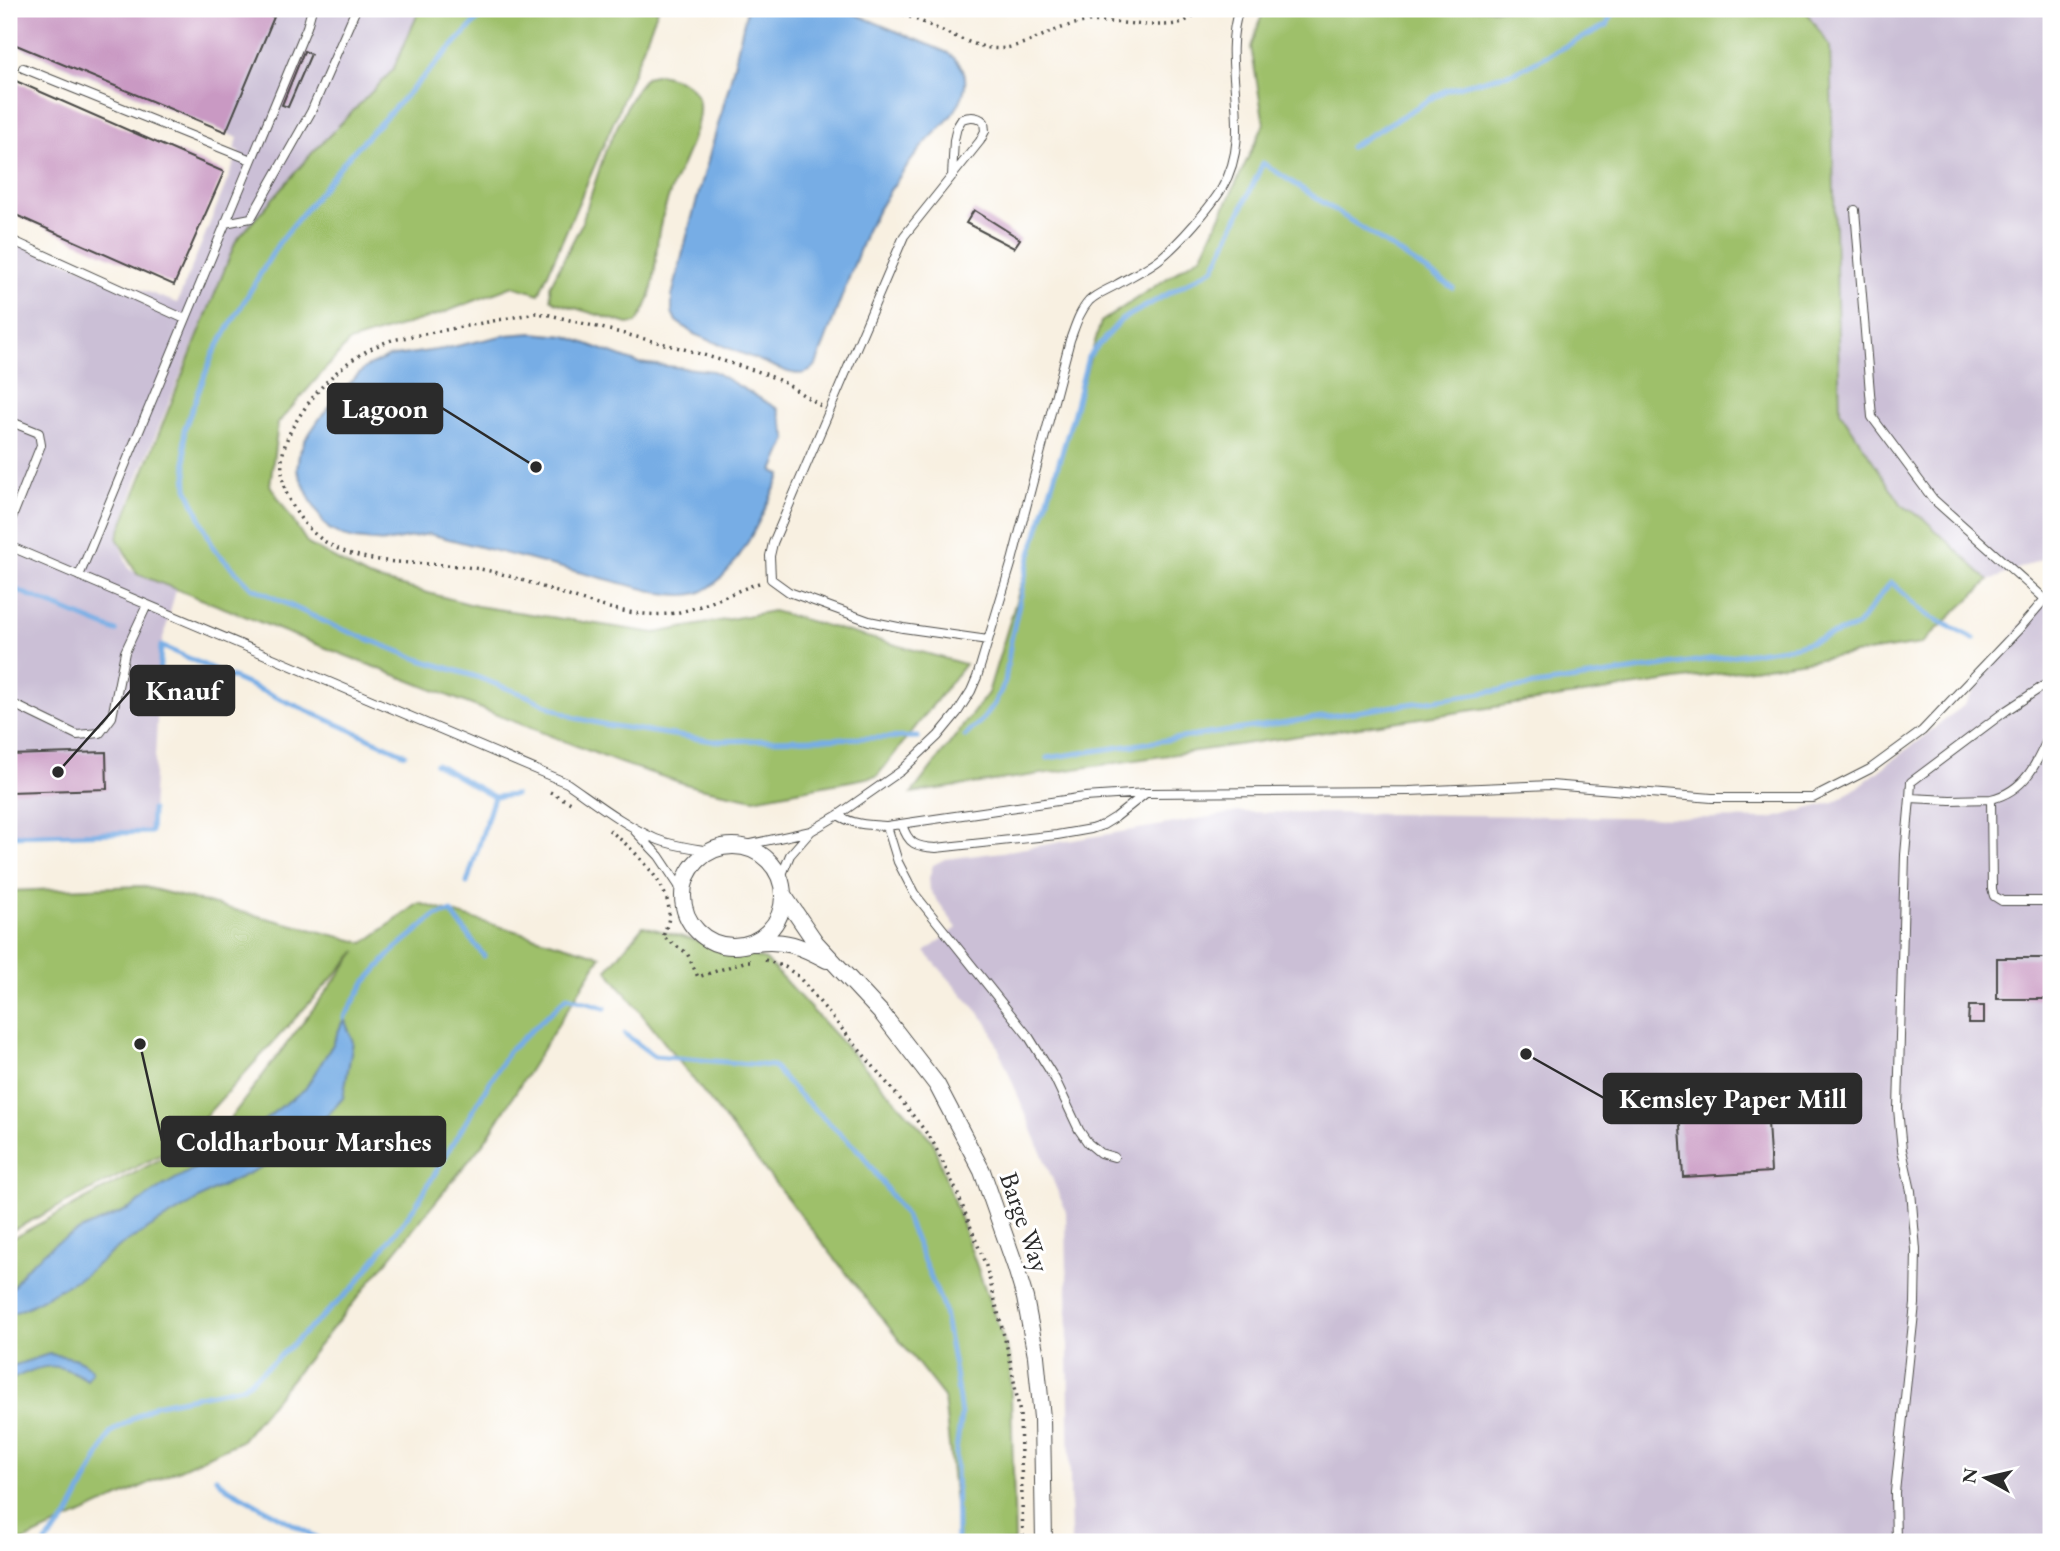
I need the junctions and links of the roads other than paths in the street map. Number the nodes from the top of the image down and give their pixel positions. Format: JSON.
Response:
{"nodes":[{"id":1,"x":312,"y":9,"type":"edge"},
{"id":2,"x":356,"y":9,"type":"edge"},
{"id":3,"x":1239,"y":9,"type":"edge"},
{"id":4,"x":23,"y":68,"type":"dead end"},
{"id":5,"x":251,"y":160,"type":"junction"},
{"id":6,"x":952,"y":176,"type":"junction"},
{"id":7,"x":1855,"y":210,"type":"dead end"},
{"id":8,"x":225,"y":223,"type":"junction"},
{"id":9,"x":9,"y":239,"type":"edge"},
{"id":10,"x":185,"y":319,"type":"junction"},
{"id":11,"x":9,"y":421,"type":"edge"},
{"id":12,"x":9,"y":525,"type":"edge"},
{"id":13,"x":9,"y":546,"type":"edge"},
{"id":14,"x":79,"y":576,"type":"junction"},
{"id":15,"x":2048,"y":598,"type":"edge"},
{"id":16,"x":148,"y":605,"type":"junction"},
{"id":17,"x":988,"y":640,"type":"junction"},
{"id":18,"x":2051,"y":681,"type":"edge"},
{"id":19,"x":9,"y":702,"type":"edge"},
{"id":20,"x":2051,"y":731,"type":"edge"},
{"id":21,"x":1146,"y":793,"type":"junction"},
{"id":22,"x":1910,"y":798,"type":"junction"},
{"id":23,"x":1991,"y":799,"type":"junction"},
{"id":24,"x":838,"y":815,"type":"junction"},
{"id":25,"x":902,"y":824,"type":"junction"},
{"id":26,"x":630,"y":825,"type":"junction"},
{"id":27,"x":887,"y":826,"type":"junction"},
{"id":28,"x":811,"y":831,"type":"junction"},
{"id":29,"x":742,"y":846,"type":"junction"},
{"id":30,"x":710,"y":851,"type":"junction"},
{"id":31,"x":780,"y":877,"type":"junction"},
{"id":32,"x":683,"y":892,"type":"junction"},
{"id":33,"x":784,"y":896,"type":"junction"},
{"id":34,"x":2051,"y":901,"type":"edge"},
{"id":35,"x":748,"y":944,"type":"junction"},
{"id":36,"x":835,"y":964,"type":"junction"},
{"id":37,"x":1114,"y":1157,"type":"dead end"},
{"id":38,"x":1044,"y":1542,"type":"edge"},
{"id":39,"x":1896,"y":1542,"type":"edge"}],
"edges":[{"from":1,"to":5,"type":"lane"},
{"from":2,"to":8,"type":"lane"},
{"from":3,"to":17,"type":"lane"},
{"from":4,"to":5,"type":"lane"},
{"from":5,"to":8,"type":"lane"},
{"from":6,"to":6,"type":"lane"},
{"from":6,"to":17,"type":"lane"},
{"from":7,"to":15,"type":"lane"},
{"from":8,"to":10,"type":"lane"},
{"from":9,"to":10,"type":"lane"},
{"from":10,"to":14,"type":"lane"},
{"from":11,"to":12,"type":"lane"},
{"from":13,"to":14,"type":"lane"},
{"from":14,"to":16,"type":"lane"},
{"from":15,"to":21,"type":"lane"},
{"from":16,"to":19,"type":"lane"},
{"from":16,"to":26,"type":"lane"},
{"from":17,"to":24,"type":"lane"},
{"from":18,"to":22,"type":"lane"},
{"from":20,"to":23,"type":"lane"},
{"from":21,"to":25,"type":"lane"},
{"from":21,"to":25,"type":"lane"},
{"from":22,"to":23,"type":"lane"},
{"from":22,"to":39,"type":"lane"},
{"from":23,"to":34,"type":"lane"},
{"from":24,"to":27,"type":"lane"},
{"from":24,"to":28,"type":"lane"},
{"from":25,"to":27,"type":"lane"},
{"from":26,"to":30,"type":"lane"},
{"from":26,"to":32,"type":"lane"},
{"from":27,"to":37,"type":"lane"},
{"from":28,"to":29,"type":"lane"},
{"from":28,"to":31,"type":"lane"},
{"from":29,"to":30,"type":"street"},
{"from":29,"to":31,"type":"street"},
{"from":30,"to":32,"type":"street"},
{"from":31,"to":33,"type":"street"},
{"from":32,"to":35,"type":"street"},
{"from":33,"to":35,"type":"street"},
{"from":33,"to":36,"type":"street","name":"Barge Way"},
{"from":35,"to":36,"type":"street","name":"Barge Way"},
{"from":36,"to":38,"type":"street","name":"Barge Way"}]}
